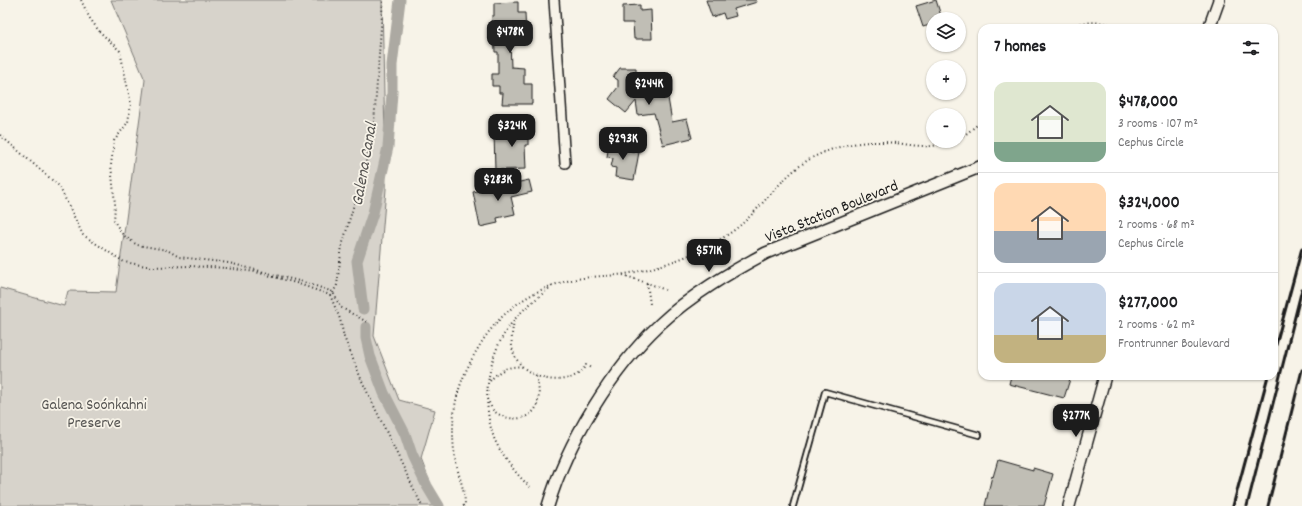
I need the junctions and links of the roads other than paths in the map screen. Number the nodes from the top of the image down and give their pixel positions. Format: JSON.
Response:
{"nodes":[{"id":1,"x":554,"y":0,"type":"edge"},
{"id":2,"x":1218,"y":0,"type":"edge"},
{"id":3,"x":1209,"y":24,"type":"edge"},
{"id":4,"x":565,"y":163,"type":"dead end"},
{"id":5,"x":978,"y":168,"type":"edge"},
{"id":6,"x":1104,"y":380,"type":"edge"},
{"id":7,"x":979,"y":435,"type":"dead end"},
{"id":8,"x":548,"y":506,"type":"edge"},
{"id":9,"x":793,"y":506,"type":"edge"},
{"id":10,"x":1069,"y":506,"type":"edge"}],
"edges":[{"from":1,"to":4,"type":"street"},
{"from":2,"to":3,"type":"street"},
{"from":5,"to":8,"type":"street","name":"Vista Station Boulevard"},
{"from":6,"to":10,"type":"street"},
{"from":7,"to":9,"type":"lane"}]}
